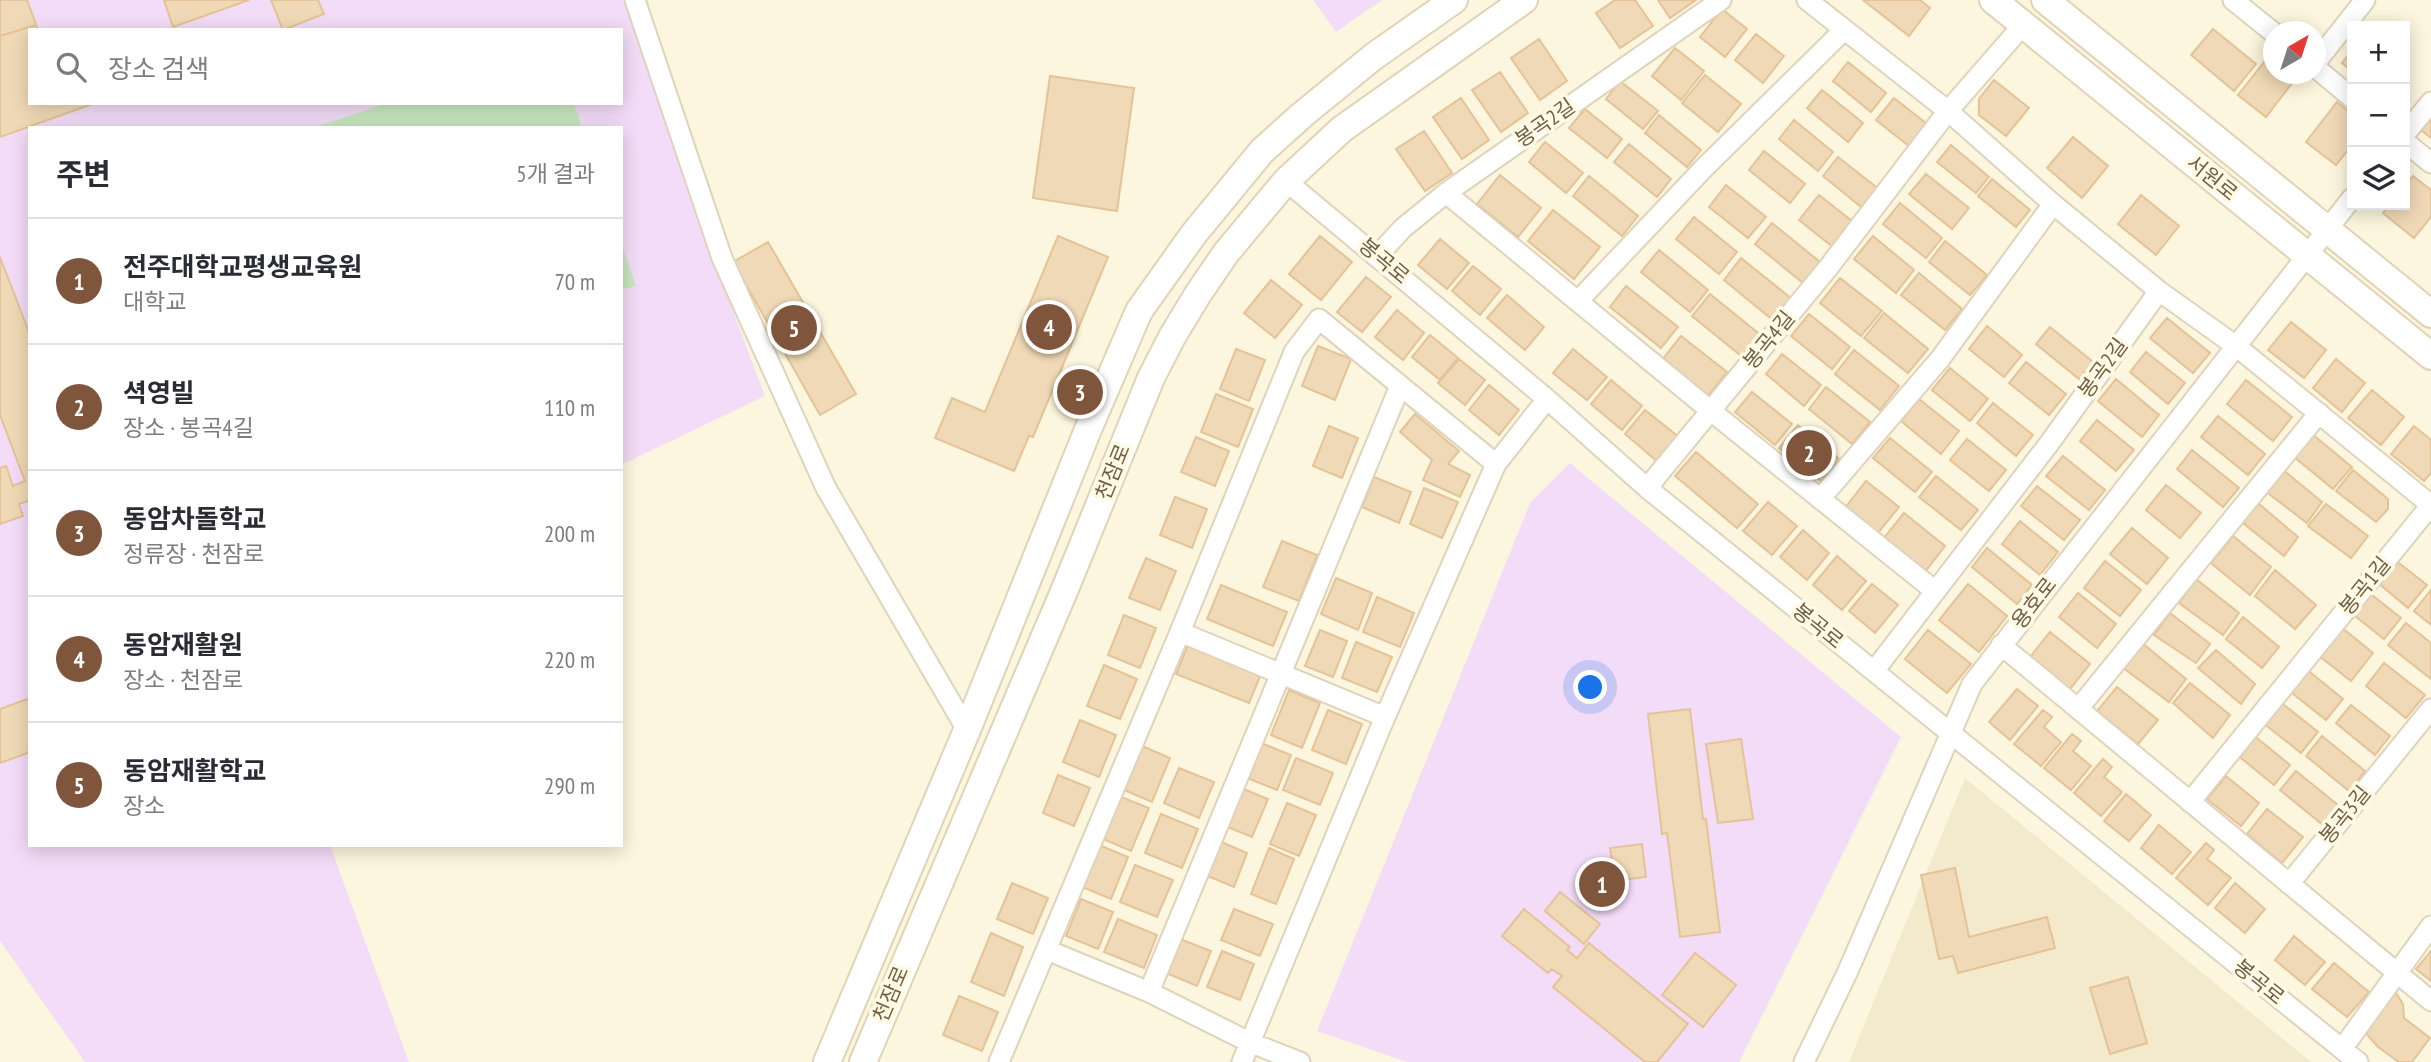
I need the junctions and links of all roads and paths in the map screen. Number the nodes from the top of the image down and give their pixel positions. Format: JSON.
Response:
{"nodes":[{"id":1,"x":635,"y":0,"type":"edge"},
{"id":2,"x":1454,"y":0,"type":"edge"},
{"id":3,"x":1524,"y":0,"type":"edge"},
{"id":4,"x":1721,"y":0,"type":"edge"},
{"id":5,"x":1807,"y":0,"type":"edge"},
{"id":6,"x":1993,"y":0,"type":"edge"},
{"id":7,"x":2045,"y":0,"type":"edge"},
{"id":8,"x":2233,"y":0,"type":"edge"},
{"id":9,"x":2365,"y":0,"type":"edge"},
{"id":10,"x":2023,"y":25,"type":"junction"},
{"id":11,"x":2263,"y":25,"type":"edge"},
{"id":12,"x":1843,"y":30,"type":"junction"},
{"id":13,"x":2326,"y":48,"type":"edge"},
{"id":14,"x":2326,"y":77,"type":"edge"},
{"id":15,"x":2347,"y":94,"type":"edge"},
{"id":16,"x":2431,"y":102,"type":"edge"},
{"id":17,"x":1948,"y":111,"type":"junction"},
{"id":18,"x":2410,"y":128,"type":"edge"},
{"id":19,"x":2410,"y":146,"type":"edge"},
{"id":20,"x":2431,"y":163,"type":"edge"},
{"id":21,"x":1286,"y":181,"type":"junction"},
{"id":22,"x":1446,"y":193,"type":"junction"},
{"id":23,"x":2053,"y":204,"type":"junction"},
{"id":24,"x":2347,"y":204,"type":"edge"},
{"id":25,"x":2327,"y":229,"type":"junction"},
{"id":26,"x":2306,"y":255,"type":"junction"},
{"id":27,"x":1378,"y":256,"type":"junction"},
{"id":28,"x":2159,"y":291,"type":"junction"},
{"id":29,"x":1578,"y":301,"type":"junction"},
{"id":30,"x":2431,"y":314,"type":"edge"},
{"id":31,"x":2235,"y":346,"type":"junction"},
{"id":32,"x":2431,"y":356,"type":"edge"},
{"id":33,"x":1400,"y":386,"type":"junction"},
{"id":34,"x":1547,"y":399,"type":"junction"},
{"id":35,"x":1711,"y":411,"type":"junction"},
{"id":36,"x":2319,"y":414,"type":"junction"},
{"id":37,"x":1496,"y":464,"type":"junction"},
{"id":38,"x":1647,"y":488,"type":"junction"},
{"id":39,"x":1820,"y":499,"type":"junction"},
{"id":40,"x":2431,"y":505,"type":"edge"},
{"id":41,"x":1935,"y":591,"type":"junction"},
{"id":42,"x":1180,"y":632,"type":"junction"},
{"id":43,"x":2001,"y":645,"type":"junction"},
{"id":44,"x":1874,"y":671,"type":"junction"},
{"id":45,"x":1281,"y":674,"type":"junction"},
{"id":46,"x":2078,"y":709,"type":"junction"},
{"id":47,"x":2431,"y":709,"type":"edge"},
{"id":48,"x":1385,"y":717,"type":"junction"},
{"id":49,"x":967,"y":730,"type":"junction"},
{"id":50,"x":1950,"y":733,"type":"junction"},
{"id":51,"x":2190,"y":802,"type":"junction"},
{"id":52,"x":2289,"y":884,"type":"junction"},
{"id":53,"x":2431,"y":926,"type":"edge"},
{"id":54,"x":1046,"y":950,"type":"junction"},
{"id":55,"x":2396,"y":972,"type":"junction"},
{"id":56,"x":1149,"y":992,"type":"junction"},
{"id":57,"x":2431,"y":1001,"type":"edge"},
{"id":58,"x":1249,"y":1042,"type":"junction"},
{"id":59,"x":2342,"y":1049,"type":"junction"},
{"id":60,"x":827,"y":1062,"type":"edge"},
{"id":61,"x":863,"y":1062,"type":"edge"},
{"id":62,"x":999,"y":1062,"type":"edge"},
{"id":63,"x":1242,"y":1062,"type":"edge"},
{"id":64,"x":1300,"y":1062,"type":"edge"},
{"id":65,"x":1804,"y":1062,"type":"edge"},
{"id":66,"x":2358,"y":1062,"type":"edge"}],
"edges":[{"from":1,"to":49,"type":"street"},
{"from":2,"to":49,"type":"street","name":"천잠로"},
{"from":3,"to":21,"type":"street","name":"천잠로"},
{"from":4,"to":22,"type":"street","name":"봉곡2길"},
{"from":5,"to":12,"type":"street"},
{"from":6,"to":10,"type":"street","name":"서원로"},
{"from":7,"to":25,"type":"street","name":"서원로"},
{"from":8,"to":11,"type":"street"},
{"from":9,"to":13,"type":"street"},
{"from":10,"to":17,"type":"street"},
{"from":10,"to":26,"type":"street","name":"서원로"},
{"from":12,"to":17,"type":"street"},
{"from":12,"to":29,"type":"street"},
{"from":14,"to":15,"type":"street"},
{"from":16,"to":18,"type":"street"},
{"from":17,"to":23,"type":"street"},
{"from":17,"to":35,"type":"street","name":"봉곡4길"},
{"from":19,"to":20,"type":"street"},
{"from":21,"to":27,"type":"street","name":"봉곡로"},
{"from":21,"to":61,"type":"street","name":"천잠로"},
{"from":22,"to":27,"type":"street","name":"봉곡2길"},
{"from":22,"to":29,"type":"street"},
{"from":23,"to":28,"type":"street"},
{"from":23,"to":39,"type":"street"},
{"from":24,"to":25,"type":"street","name":"용호로"},
{"from":25,"to":26,"type":"street","name":"용호로"},
{"from":25,"to":30,"type":"street","name":"서원로"},
{"from":26,"to":31,"type":"street","name":"용호로"},
{"from":26,"to":32,"type":"street","name":"서원로"},
{"from":27,"to":34,"type":"street","name":"봉곡로"},
{"from":28,"to":31,"type":"street"},
{"from":28,"to":41,"type":"street","name":"봉곡2길"},
{"from":29,"to":35,"type":"street"},
{"from":31,"to":36,"type":"street","name":"봉곡1길"},
{"from":31,"to":43,"type":"street","name":"용호로"},
{"from":33,"to":37,"type":"street"},
{"from":33,"to":42,"type":"street"},
{"from":33,"to":45,"type":"street"},
{"from":34,"to":37,"type":"street"},
{"from":34,"to":38,"type":"street","name":"봉곡로"},
{"from":35,"to":38,"type":"street","name":"봉곡4길"},
{"from":35,"to":39,"type":"street"},
{"from":36,"to":40,"type":"street","name":"봉곡1길"},
{"from":36,"to":46,"type":"street"},
{"from":37,"to":48,"type":"street"},
{"from":38,"to":44,"type":"street","name":"봉곡로"},
{"from":39,"to":41,"type":"street"},
{"from":40,"to":51,"type":"street","name":"봉곡1길"},
{"from":41,"to":44,"type":"street"},
{"from":42,"to":45,"type":"street"},
{"from":42,"to":54,"type":"street"},
{"from":43,"to":46,"type":"street"},
{"from":43,"to":50,"type":"street","name":"용호로"},
{"from":44,"to":50,"type":"street","name":"봉곡로"},
{"from":45,"to":48,"type":"street"},
{"from":45,"to":56,"type":"street"},
{"from":46,"to":51,"type":"street"},
{"from":47,"to":52,"type":"street","name":"봉곡3길"},
{"from":48,"to":58,"type":"street"},
{"from":49,"to":60,"type":"street","name":"천잠로"},
{"from":50,"to":59,"type":"street","name":"봉곡로"},
{"from":50,"to":65,"type":"street","name":"용호로"},
{"from":51,"to":52,"type":"street"},
{"from":52,"to":55,"type":"street"},
{"from":53,"to":55,"type":"street"},
{"from":54,"to":56,"type":"street"},
{"from":54,"to":62,"type":"street"},
{"from":55,"to":57,"type":"street"},
{"from":55,"to":59,"type":"street"},
{"from":56,"to":58,"type":"street"},
{"from":58,"to":63,"type":"street"},
{"from":58,"to":64,"type":"street"},
{"from":59,"to":66,"type":"street","name":"봉곡로"}]}
